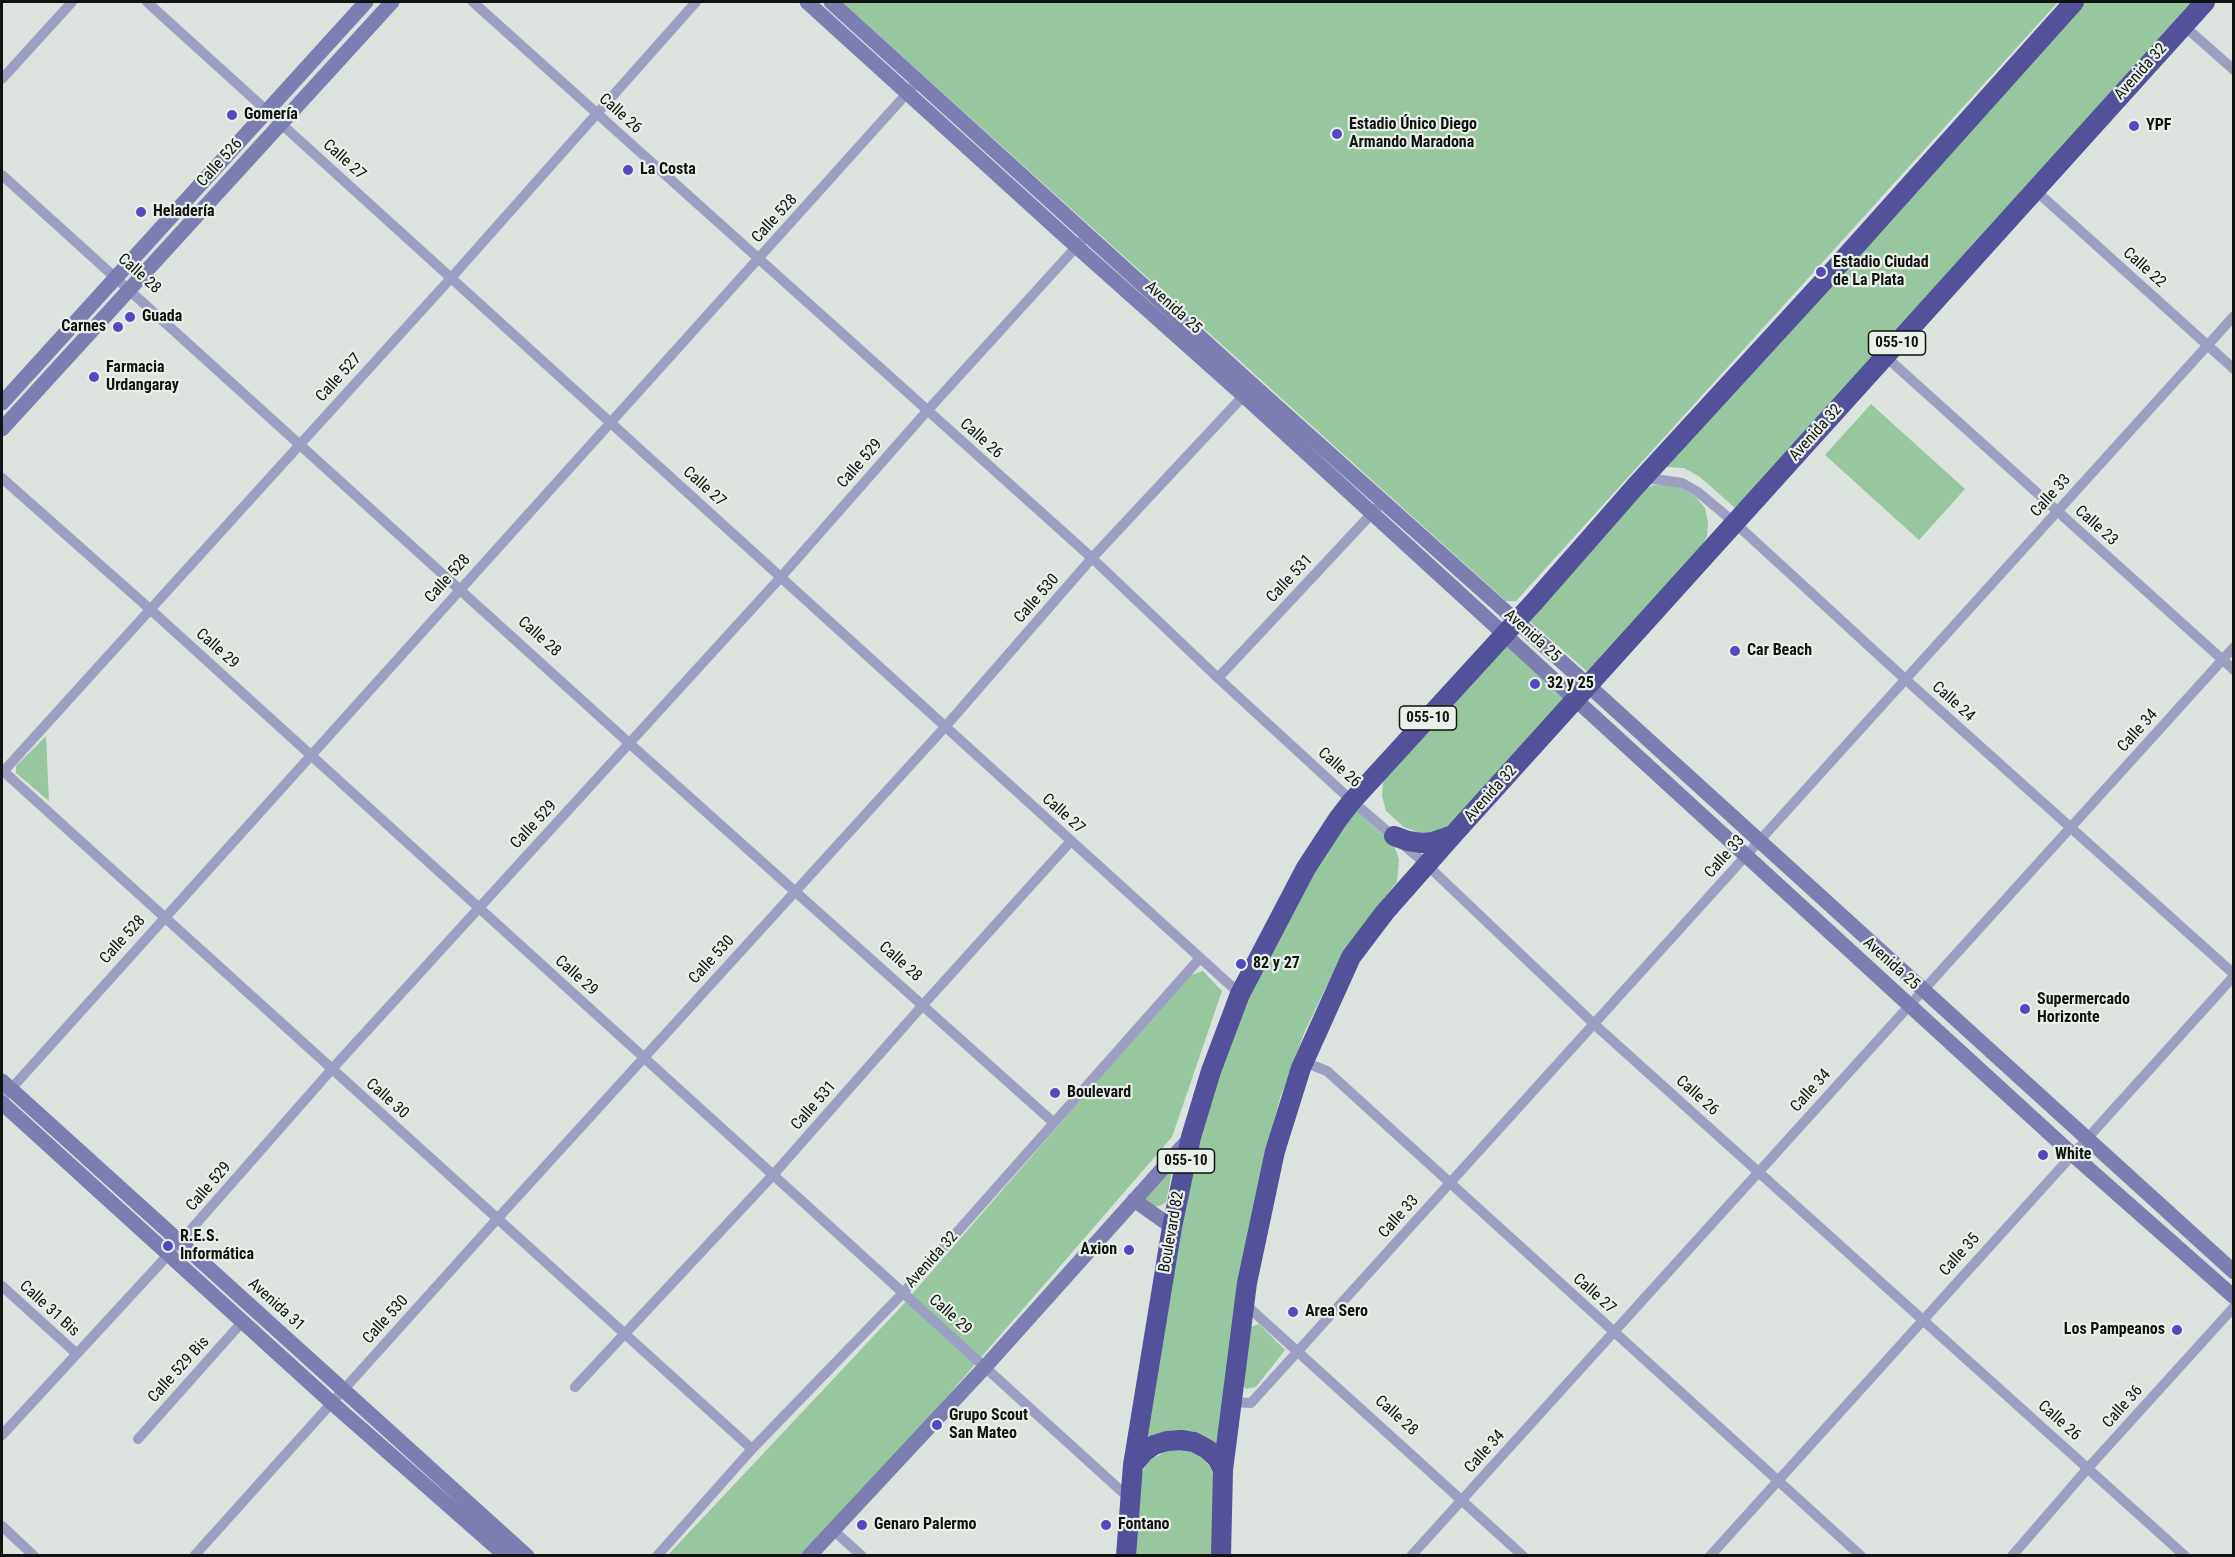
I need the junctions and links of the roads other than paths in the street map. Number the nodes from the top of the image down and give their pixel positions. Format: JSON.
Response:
{"nodes":[{"id":1,"x":72,"y":2,"type":"edge"},
{"id":2,"x":147,"y":2,"type":"edge"},
{"id":3,"x":366,"y":2,"type":"edge"},
{"id":4,"x":392,"y":2,"type":"edge"},
{"id":5,"x":473,"y":2,"type":"edge"},
{"id":6,"x":696,"y":2,"type":"edge"},
{"id":7,"x":807,"y":2,"type":"edge"},
{"id":8,"x":831,"y":2,"type":"edge"},
{"id":9,"x":2074,"y":2,"type":"edge"},
{"id":10,"x":2205,"y":2,"type":"edge"},
{"id":11,"x":2183,"y":25,"type":"junction"},
{"id":12,"x":2234,"y":70,"type":"edge"},
{"id":13,"x":2,"y":80,"type":"edge"},
{"id":14,"x":918,"y":81,"type":"junction"},
{"id":15,"x":908,"y":93,"type":"junction"},
{"id":16,"x":267,"y":110,"type":"junction"},
{"id":17,"x":596,"y":112,"type":"junction"},
{"id":18,"x":281,"y":123,"type":"junction"},
{"id":19,"x":2,"y":175,"type":"edge"},
{"id":20,"x":2035,"y":190,"type":"junction"},
{"id":21,"x":1088,"y":234,"type":"junction"},
{"id":22,"x":1077,"y":247,"type":"junction"},
{"id":23,"x":759,"y":259,"type":"junction"},
{"id":24,"x":116,"y":278,"type":"junction"},
{"id":25,"x":451,"y":278,"type":"junction"},
{"id":26,"x":129,"y":290,"type":"junction"},
{"id":27,"x":2234,"y":316,"type":"edge"},
{"id":28,"x":2207,"y":345,"type":"junction"},
{"id":29,"x":1886,"y":356,"type":"junction"},
{"id":30,"x":2234,"y":369,"type":"edge"},
{"id":31,"x":1248,"y":390,"type":"junction"},
{"id":32,"x":2,"y":403,"type":"edge"},
{"id":33,"x":927,"y":411,"type":"junction"},
{"id":34,"x":610,"y":422,"type":"junction"},
{"id":35,"x":2,"y":429,"type":"edge"},
{"id":36,"x":299,"y":444,"type":"junction"},
{"id":37,"x":2,"y":478,"type":"edge"},
{"id":38,"x":1641,"y":480,"type":"junction"},
{"id":39,"x":1384,"y":502,"type":"junction"},
{"id":40,"x":2058,"y":511,"type":"junction"},
{"id":41,"x":1372,"y":513,"type":"junction"},
{"id":42,"x":1735,"y":523,"type":"junction"},
{"id":43,"x":1092,"y":558,"type":"junction"},
{"id":44,"x":781,"y":578,"type":"junction"},
{"id":45,"x":459,"y":590,"type":"junction"},
{"id":46,"x":151,"y":610,"type":"junction"},
{"id":47,"x":1511,"y":629,"type":"junction"},
{"id":48,"x":2234,"y":647,"type":"edge"},
{"id":49,"x":2222,"y":660,"type":"junction"},
{"id":50,"x":2234,"y":670,"type":"edge"},
{"id":51,"x":1218,"y":678,"type":"junction"},
{"id":52,"x":1905,"y":679,"type":"junction"},
{"id":53,"x":1589,"y":686,"type":"junction"},
{"id":54,"x":1576,"y":701,"type":"junction"},
{"id":55,"x":945,"y":727,"type":"junction"},
{"id":56,"x":629,"y":743,"type":"junction"},
{"id":57,"x":310,"y":754,"type":"junction"},
{"id":58,"x":2,"y":772,"type":"edge"},
{"id":59,"x":1352,"y":801,"type":"junction"},
{"id":60,"x":2070,"y":828,"type":"junction"},
{"id":61,"x":1453,"y":835,"type":"junction"},
{"id":62,"x":1394,"y":836,"type":"junction"},
{"id":63,"x":1071,"y":841,"type":"junction"},
{"id":64,"x":1759,"y":841,"type":"junction"},
{"id":65,"x":1746,"y":856,"type":"junction"},
{"id":66,"x":1428,"y":865,"type":"junction"},
{"id":67,"x":794,"y":891,"type":"junction"},
{"id":68,"x":478,"y":907,"type":"junction"},
{"id":69,"x":164,"y":917,"type":"junction"},
{"id":70,"x":1200,"y":958,"type":"junction"},
{"id":71,"x":2234,"y":975,"type":"edge"},
{"id":72,"x":1923,"y":991,"type":"junction"},
{"id":73,"x":1240,"y":994,"type":"junction"},
{"id":74,"x":1910,"y":1005,"type":"junction"},
{"id":75,"x":922,"y":1006,"type":"junction"},
{"id":76,"x":1594,"y":1024,"type":"junction"},
{"id":77,"x":645,"y":1058,"type":"junction"},
{"id":78,"x":1304,"y":1062,"type":"junction"},
{"id":79,"x":332,"y":1070,"type":"junction"},
{"id":80,"x":4,"y":1093,"type":"edge"},
{"id":81,"x":1054,"y":1123,"type":"junction"},
{"id":82,"x":1191,"y":1137,"type":"junction"},
{"id":83,"x":2085,"y":1139,"type":"junction"},
{"id":84,"x":2072,"y":1154,"type":"junction"},
{"id":85,"x":1759,"y":1172,"type":"junction"},
{"id":86,"x":773,"y":1175,"type":"junction"},
{"id":87,"x":1450,"y":1184,"type":"junction"},
{"id":88,"x":1134,"y":1200,"type":"junction"},
{"id":89,"x":498,"y":1218,"type":"junction"},
{"id":90,"x":1172,"y":1227,"type":"junction"},
{"id":91,"x":180,"y":1242,"type":"junction"},
{"id":92,"x":169,"y":1254,"type":"junction"},
{"id":93,"x":2234,"y":1272,"type":"edge"},
{"id":94,"x":2,"y":1286,"type":"edge"},
{"id":95,"x":903,"y":1293,"type":"junction"},
{"id":96,"x":2234,"y":1297,"type":"edge"},
{"id":97,"x":1245,"y":1304,"type":"junction"},
{"id":98,"x":2234,"y":1307,"type":"edge"},
{"id":99,"x":1923,"y":1319,"type":"junction"},
{"id":100,"x":243,"y":1321,"type":"junction"},
{"id":101,"x":1614,"y":1332,"type":"junction"},
{"id":102,"x":625,"y":1334,"type":"junction"},
{"id":103,"x":1296,"y":1351,"type":"junction"},
{"id":104,"x":76,"y":1354,"type":"junction"},
{"id":105,"x":985,"y":1367,"type":"junction"},
{"id":106,"x":575,"y":1387,"type":"dead end"},
{"id":107,"x":344,"y":1390,"type":"junction"},
{"id":108,"x":1232,"y":1402,"type":"junction"},
{"id":109,"x":332,"y":1403,"type":"junction"},
{"id":110,"x":2,"y":1435,"type":"edge"},
{"id":111,"x":138,"y":1439,"type":"dead end"},
{"id":112,"x":752,"y":1449,"type":"junction"},
{"id":113,"x":1133,"y":1465,"type":"junction"},
{"id":114,"x":2088,"y":1468,"type":"junction"},
{"id":115,"x":1223,"y":1470,"type":"junction"},
{"id":116,"x":1777,"y":1480,"type":"junction"},
{"id":117,"x":1129,"y":1498,"type":"junction"},
{"id":118,"x":1461,"y":1500,"type":"junction"},
{"id":119,"x":2,"y":1526,"type":"edge"},
{"id":120,"x":832,"y":1530,"type":"junction"},
{"id":121,"x":500,"y":1549,"type":"edge"},
{"id":122,"x":1122,"y":1552,"type":"edge"},
{"id":123,"x":34,"y":1556,"type":"edge"},
{"id":124,"x":194,"y":1556,"type":"edge"},
{"id":125,"x":527,"y":1556,"type":"edge"},
{"id":126,"x":657,"y":1556,"type":"edge"},
{"id":127,"x":809,"y":1556,"type":"edge"},
{"id":128,"x":862,"y":1556,"type":"edge"},
{"id":129,"x":1221,"y":1556,"type":"edge"},
{"id":130,"x":1411,"y":1556,"type":"edge"},
{"id":131,"x":1523,"y":1556,"type":"edge"},
{"id":132,"x":1710,"y":1556,"type":"edge"},
{"id":133,"x":1861,"y":1556,"type":"edge"},
{"id":134,"x":2012,"y":1556,"type":"edge"},
{"id":135,"x":2185,"y":1556,"type":"edge"}],
"edges":[{"from":1,"to":13,"type":"street"},
{"from":2,"to":16,"type":"street","name":"Calle 27"},
{"from":3,"to":16,"type":"main road","name":"Calle 526"},
{"from":4,"to":18,"type":"main road","name":"Calle 526"},
{"from":5,"to":17,"type":"street","name":"Calle 26"},
{"from":6,"to":17,"type":"street","name":"Calle 527"},
{"from":7,"to":15,"type":"main road","name":"Avenida 25"},
{"from":8,"to":14,"type":"main road","name":"Avenida 25"},
{"from":9,"to":38,"type":"highway","number":"055-10"},
{"from":10,"to":11,"type":"highway","name":"Avenida 32","number":"055-10"},
{"from":11,"to":12,"type":"street"},
{"from":11,"to":20,"type":"highway","name":"Avenida 32","number":"055-10"},
{"from":14,"to":15,"type":"street","name":"Calle 528"},
{"from":14,"to":21,"type":"main road","name":"Avenida 25"},
{"from":15,"to":22,"type":"main road","name":"Avenida 25"},
{"from":15,"to":23,"type":"street","name":"Calle 528"},
{"from":16,"to":18,"type":"street","name":"Calle 27"},
{"from":16,"to":24,"type":"main road","name":"Calle 526"},
{"from":17,"to":23,"type":"street","name":"Calle 26"},
{"from":17,"to":25,"type":"street","name":"Calle 527"},
{"from":18,"to":25,"type":"street","name":"Calle 27"},
{"from":18,"to":26,"type":"main road","name":"Calle 526"},
{"from":19,"to":24,"type":"street","name":"Calle 28"},
{"from":20,"to":28,"type":"street","name":"Calle 22"},
{"from":20,"to":29,"type":"highway","name":"Avenida 32","number":"055-10"},
{"from":21,"to":22,"type":"street","name":"Calle 529"},
{"from":21,"to":31,"type":"main road","name":"Avenida 25"},
{"from":22,"to":31,"type":"main road","name":"Avenida 25"},
{"from":22,"to":33,"type":"street","name":"Calle 529"},
{"from":23,"to":33,"type":"street","name":"Calle 26"},
{"from":23,"to":34,"type":"street","name":"Calle 528"},
{"from":24,"to":26,"type":"street","name":"Calle 28"},
{"from":24,"to":32,"type":"main road","name":"Calle 526"},
{"from":25,"to":34,"type":"street","name":"Calle 27"},
{"from":25,"to":36,"type":"street","name":"Calle 527"},
{"from":26,"to":35,"type":"main road","name":"Calle 526"},
{"from":26,"to":36,"type":"street","name":"Calle 28"},
{"from":27,"to":28,"type":"street","name":"Calle 33"},
{"from":28,"to":30,"type":"street","name":"Calle 22"},
{"from":28,"to":40,"type":"street","name":"Calle 33"},
{"from":29,"to":40,"type":"street","name":"Calle 23"},
{"from":29,"to":42,"type":"highway","name":"Avenida 32","number":"055-10"},
{"from":31,"to":39,"type":"main road","name":"Avenida 25"},
{"from":31,"to":41,"type":"main road","name":"Avenida 25"},
{"from":31,"to":43,"type":"street","name":"Calle 530"},
{"from":33,"to":43,"type":"street","name":"Calle 26"},
{"from":33,"to":44,"type":"street","name":"Calle 529"},
{"from":34,"to":44,"type":"street","name":"Calle 27"},
{"from":34,"to":45,"type":"street","name":"Calle 528"},
{"from":36,"to":45,"type":"street","name":"Calle 28"},
{"from":36,"to":46,"type":"street","name":"Calle 527"},
{"from":37,"to":46,"type":"street","name":"Calle 29"},
{"from":38,"to":42,"type":"street","name":"Calle 24"},
{"from":38,"to":47,"type":"highway","number":"055-10"},
{"from":39,"to":41,"type":"street","name":"Calle 531"},
{"from":39,"to":47,"type":"main road","name":"Avenida 25"},
{"from":40,"to":49,"type":"street","name":"Calle 23"},
{"from":40,"to":52,"type":"street","name":"Calle 33"},
{"from":41,"to":47,"type":"main road","name":"Avenida 25"},
{"from":41,"to":51,"type":"street","name":"Calle 531"},
{"from":42,"to":52,"type":"street","name":"Calle 24"},
{"from":42,"to":53,"type":"highway","name":"Avenida 32","number":"055-10"},
{"from":43,"to":51,"type":"street","name":"Calle 26"},
{"from":43,"to":55,"type":"street","name":"Calle 530"},
{"from":44,"to":55,"type":"street","name":"Calle 27"},
{"from":44,"to":56,"type":"street","name":"Calle 529"},
{"from":45,"to":56,"type":"street","name":"Calle 28"},
{"from":45,"to":57,"type":"street","name":"Calle 528"},
{"from":46,"to":57,"type":"street","name":"Calle 29"},
{"from":46,"to":58,"type":"street","name":"Calle 527"},
{"from":47,"to":53,"type":"main road","name":"Avenida 25"},
{"from":47,"to":54,"type":"main road","name":"Avenida 25"},
{"from":47,"to":59,"type":"highway","number":"055-10"},
{"from":48,"to":49,"type":"street","name":"Calle 34"},
{"from":49,"to":50,"type":"street","name":"Calle 23"},
{"from":49,"to":60,"type":"street","name":"Calle 34"},
{"from":51,"to":59,"type":"street","name":"Calle 26"},
{"from":52,"to":60,"type":"street","name":"Calle 24"},
{"from":52,"to":64,"type":"street","name":"Calle 33"},
{"from":53,"to":54,"type":"highway","name":"Avenida 32","number":"055-10"},
{"from":53,"to":64,"type":"main road","name":"Avenida 25"},
{"from":54,"to":61,"type":"highway","name":"Avenida 32","number":"055-10"},
{"from":54,"to":65,"type":"main road","name":"Avenida 25"},
{"from":55,"to":63,"type":"street","name":"Calle 27"},
{"from":55,"to":67,"type":"street","name":"Calle 530"},
{"from":56,"to":67,"type":"street","name":"Calle 28"},
{"from":56,"to":68,"type":"street","name":"Calle 529"},
{"from":57,"to":68,"type":"street","name":"Calle 29"},
{"from":57,"to":69,"type":"street","name":"Calle 528"},
{"from":58,"to":69,"type":"street","name":"Calle 30"},
{"from":59,"to":62,"type":"street","name":"Calle 26"},
{"from":59,"to":73,"type":"highway","name":"Boulevard 82","number":"055-10"},
{"from":60,"to":71,"type":"street","name":"Calle 24"},
{"from":60,"to":72,"type":"street","name":"Calle 34"},
{"from":61,"to":62,"type":"highway"},
{"from":61,"to":66,"type":"highway","name":"Avenida 32","number":"055-10"},
{"from":62,"to":66,"type":"street","name":"Calle 26"},
{"from":63,"to":70,"type":"street","name":"Calle 27"},
{"from":63,"to":75,"type":"street","name":"Calle 531"},
{"from":64,"to":65,"type":"street","name":"Calle 33"},
{"from":64,"to":72,"type":"main road","name":"Avenida 25"},
{"from":65,"to":74,"type":"main road","name":"Avenida 25"},
{"from":65,"to":76,"type":"street","name":"Calle 33"},
{"from":66,"to":76,"type":"street","name":"Calle 26"},
{"from":66,"to":78,"type":"highway","number":"055-10"},
{"from":67,"to":75,"type":"street","name":"Calle 28"},
{"from":67,"to":77,"type":"street","name":"Calle 530"},
{"from":68,"to":77,"type":"street","name":"Calle 29"},
{"from":68,"to":79,"type":"street","name":"Calle 529"},
{"from":69,"to":79,"type":"street","name":"Calle 30"},
{"from":69,"to":80,"type":"street","name":"Calle 528"},
{"from":70,"to":73,"type":"street","name":"Calle 27"},
{"from":70,"to":81,"type":"street","name":"Avenida 32"},
{"from":71,"to":83,"type":"street","name":"Calle 35"},
{"from":72,"to":74,"type":"street","name":"Calle 34"},
{"from":72,"to":83,"type":"main road","name":"Avenida 25"},
{"from":73,"to":82,"type":"highway","name":"Boulevard 82","number":"055-10"},
{"from":74,"to":84,"type":"main road","name":"Avenida 25"},
{"from":74,"to":85,"type":"street","name":"Calle 34"},
{"from":75,"to":81,"type":"street","name":"Calle 28"},
{"from":75,"to":86,"type":"street","name":"Calle 531"},
{"from":76,"to":85,"type":"street","name":"Calle 26"},
{"from":76,"to":87,"type":"street","name":"Calle 33"},
{"from":77,"to":86,"type":"street","name":"Calle 29"},
{"from":77,"to":89,"type":"street","name":"Calle 530"},
{"from":78,"to":87,"type":"street","name":"Calle 27"},
{"from":78,"to":97,"type":"highway","number":"055-10"},
{"from":79,"to":89,"type":"street","name":"Calle 30"},
{"from":79,"to":91,"type":"street","name":"Calle 529"},
{"from":80,"to":91,"type":"main road","name":"Avenida 31"},
{"from":80,"to":92,"type":"main road","name":"Avenida 31"},
{"from":81,"to":95,"type":"street","name":"Avenida 32"},
{"from":82,"to":88,"type":"main road"},
{"from":82,"to":90,"type":"highway","name":"Boulevard 82","number":"055-10"},
{"from":83,"to":84,"type":"street","name":"Calle 35"},
{"from":83,"to":93,"type":"main road","name":"Avenida 25"},
{"from":84,"to":96,"type":"main road","name":"Avenida 25"},
{"from":84,"to":99,"type":"street","name":"Calle 35"},
{"from":85,"to":99,"type":"street","name":"Calle 26"},
{"from":85,"to":101,"type":"street","name":"Calle 34"},
{"from":86,"to":95,"type":"street","name":"Calle 29"},
{"from":86,"to":102,"type":"street","name":"Calle 531"},
{"from":87,"to":101,"type":"street","name":"Calle 27"},
{"from":87,"to":103,"type":"street","name":"Calle 33"},
{"from":88,"to":90,"type":"main road"},
{"from":88,"to":105,"type":"main road"},
{"from":89,"to":102,"type":"street","name":"Calle 30"},
{"from":89,"to":107,"type":"street","name":"Calle 530"},
{"from":90,"to":113,"type":"highway","name":"Boulevard 82","number":"055-10"},
{"from":91,"to":92,"type":"street","name":"Calle 529"},
{"from":91,"to":107,"type":"main road","name":"Avenida 31"},
{"from":92,"to":100,"type":"main road","name":"Avenida 31"},
{"from":92,"to":104,"type":"street","name":"Calle 529"},
{"from":94,"to":104,"type":"street","name":"Calle 31 Bis"},
{"from":95,"to":105,"type":"street","name":"Calle 29"},
{"from":95,"to":112,"type":"street","name":"Avenida 32"},
{"from":97,"to":103,"type":"street","name":"Calle 28"},
{"from":97,"to":108,"type":"highway","number":"055-10"},
{"from":98,"to":114,"type":"street","name":"Calle 36"},
{"from":99,"to":114,"type":"street","name":"Calle 26"},
{"from":99,"to":116,"type":"street","name":"Calle 35"},
{"from":100,"to":109,"type":"main road","name":"Avenida 31"},
{"from":100,"to":111,"type":"street","name":"Calle 529 Bis"},
{"from":101,"to":116,"type":"street","name":"Calle 27"},
{"from":101,"to":118,"type":"street","name":"Calle 34"},
{"from":102,"to":106,"type":"street","name":"Calle 531"},
{"from":102,"to":112,"type":"street","name":"Calle 30"},
{"from":103,"to":108,"type":"street","name":"Calle 33"},
{"from":103,"to":118,"type":"street","name":"Calle 28"},
{"from":104,"to":110,"type":"street","name":"Calle 529"},
{"from":105,"to":117,"type":"street","name":"Calle 29"},
{"from":105,"to":120,"type":"main road"},
{"from":107,"to":109,"type":"street","name":"Calle 530"},
{"from":107,"to":121,"type":"main road","name":"Avenida 31"},
{"from":108,"to":115,"type":"highway","number":"055-10"},
{"from":109,"to":121,"type":"main road","name":"Avenida 31"},
{"from":109,"to":124,"type":"street","name":"Calle 530"},
{"from":112,"to":126,"type":"street","name":"Avenida 32"},
{"from":113,"to":115,"type":"highway"},
{"from":113,"to":117,"type":"highway","name":"Boulevard 82","number":"055-10"},
{"from":114,"to":134,"type":"street","name":"Calle 36"},
{"from":114,"to":135,"type":"street","name":"Calle 26"},
{"from":115,"to":129,"type":"highway","number":"055-10"},
{"from":116,"to":132,"type":"street","name":"Calle 35"},
{"from":116,"to":133,"type":"street","name":"Calle 27"},
{"from":117,"to":122,"type":"highway","name":"Boulevard 82","number":"055-10"},
{"from":118,"to":130,"type":"street","name":"Calle 34"},
{"from":118,"to":131,"type":"street","name":"Calle 28"},
{"from":119,"to":123,"type":"street"},
{"from":120,"to":127,"type":"main road"},
{"from":120,"to":128,"type":"street"},
{"from":121,"to":125,"type":"main road","name":"Avenida 31"}]}
